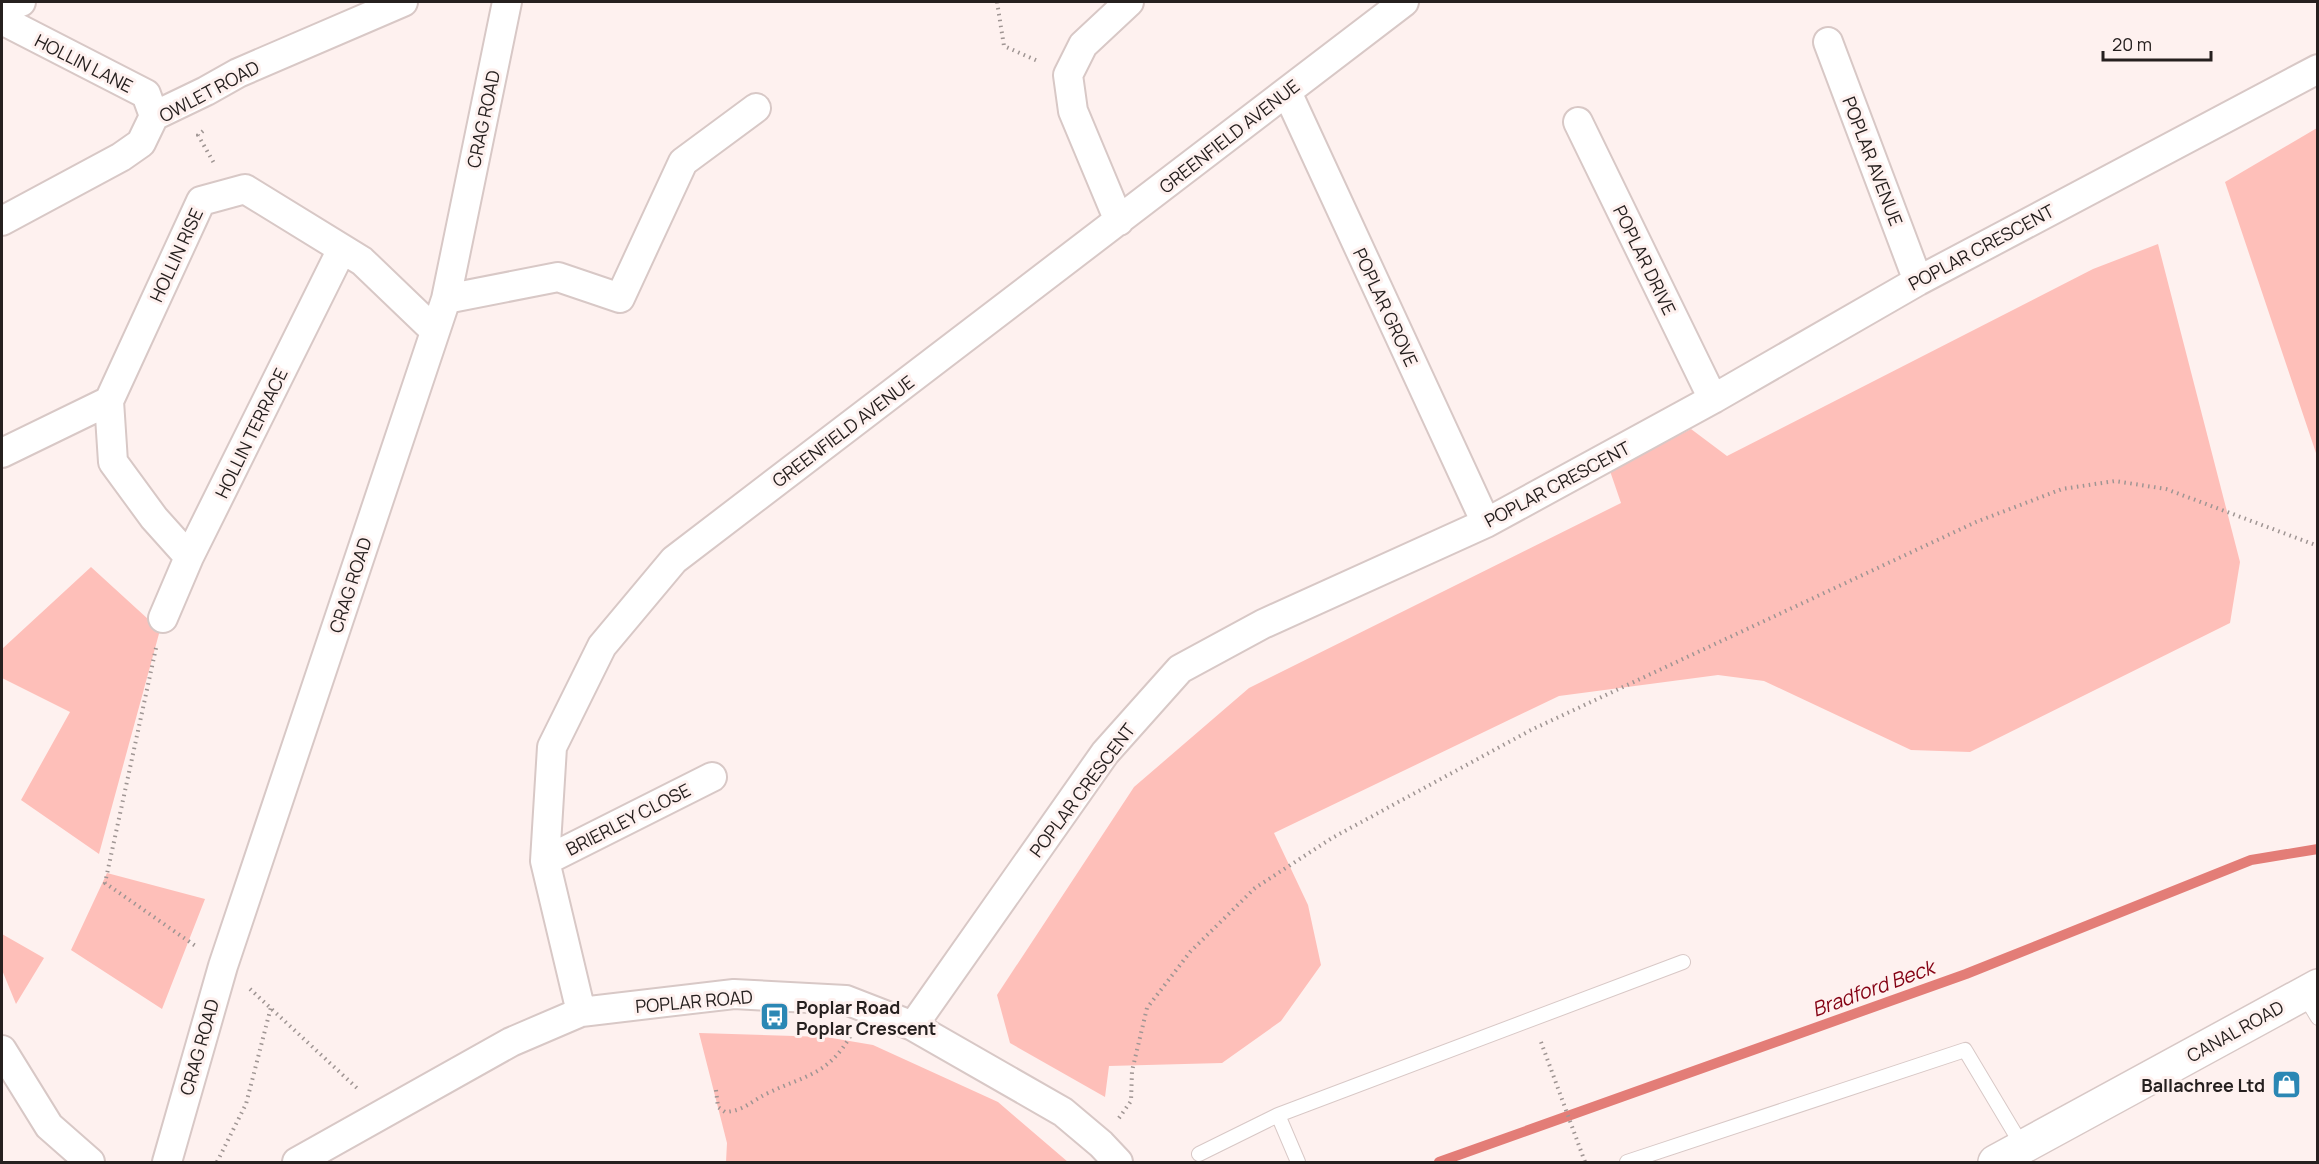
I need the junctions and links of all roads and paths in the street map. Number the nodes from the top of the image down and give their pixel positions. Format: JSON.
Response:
{"nodes":[{"id":1,"x":21,"y":2,"type":"edge"},
{"id":2,"x":402,"y":2,"type":"edge"},
{"id":3,"x":507,"y":2,"type":"edge"},
{"id":4,"x":998,"y":2,"type":"edge"},
{"id":5,"x":1129,"y":2,"type":"edge"},
{"id":6,"x":1404,"y":2,"type":"edge"},
{"id":7,"x":2,"y":8,"type":"edge"},
{"id":8,"x":2,"y":20,"type":"edge"},
{"id":9,"x":1828,"y":42,"type":"dead end"},
{"id":10,"x":2318,"y":69,"type":"edge"},
{"id":11,"x":1068,"y":75,"type":"junction"},
{"id":12,"x":1287,"y":92,"type":"junction"},
{"id":13,"x":756,"y":108,"type":"dead end"},
{"id":14,"x":154,"y":116,"type":"junction"},
{"id":15,"x":1578,"y":122,"type":"dead end"},
{"id":16,"x":2,"y":221,"type":"edge"},
{"id":17,"x":1119,"y":221,"type":"junction"},
{"id":18,"x":342,"y":249,"type":"junction"},
{"id":19,"x":1918,"y":281,"type":"junction"},
{"id":20,"x":446,"y":299,"type":"junction"},
{"id":21,"x":435,"y":331,"type":"junction"},
{"id":22,"x":1713,"y":399,"type":"junction"},
{"id":23,"x":109,"y":401,"type":"junction"},
{"id":24,"x":2,"y":453,"type":"edge"},
{"id":25,"x":1486,"y":523,"type":"junction"},
{"id":26,"x":2318,"y":546,"type":"edge"},
{"id":27,"x":189,"y":557,"type":"junction"},
{"id":28,"x":163,"y":618,"type":"joint"},
{"id":29,"x":712,"y":777,"type":"dead end"},
{"id":30,"x":545,"y":861,"type":"junction"},
{"id":31,"x":1683,"y":962,"type":"dead end"},
{"id":32,"x":223,"y":966,"type":"junction"},
{"id":33,"x":2313,"y":999,"type":"edge"},
{"id":34,"x":867,"y":1009,"type":"junction"},
{"id":35,"x":581,"y":1012,"type":"junction"},
{"id":36,"x":913,"y":1026,"type":"junction"},
{"id":37,"x":2,"y":1050,"type":"edge"},
{"id":38,"x":1550,"y":1067,"type":"dead end"},
{"id":39,"x":716,"y":1090,"type":"dead end"},
{"id":40,"x":384,"y":1113,"type":"junction"},
{"id":41,"x":1278,"y":1115,"type":"junction"},
{"id":42,"x":2023,"y":1147,"type":"junction"},
{"id":43,"x":1110,"y":1153,"type":"edge"},
{"id":44,"x":1199,"y":1154,"type":"dead end"},
{"id":45,"x":90,"y":1162,"type":"edge"},
{"id":46,"x":166,"y":1162,"type":"edge"},
{"id":47,"x":217,"y":1162,"type":"edge"},
{"id":48,"x":297,"y":1162,"type":"edge"},
{"id":49,"x":1298,"y":1162,"type":"edge"},
{"id":50,"x":1585,"y":1162,"type":"edge"},
{"id":51,"x":1627,"y":1162,"type":"edge"},
{"id":52,"x":1995,"y":1162,"type":"edge"}],
"edges":[{"from":1,"to":7,"type":"street"},
{"from":2,"to":14,"type":"street","name":"OWLET ROAD"},
{"from":3,"to":20,"type":"street","name":"CRAG ROAD"},
{"from":4,"to":11,"type":"path"},
{"from":5,"to":11,"type":"street"},
{"from":6,"to":12,"type":"street","name":"GREENFIELD AVENUE"},
{"from":8,"to":14,"type":"street","name":"HOLLIN LANE"},
{"from":9,"to":19,"type":"street","name":"POPLAR AVENUE"},
{"from":10,"to":19,"type":"street","name":"POPLAR CRESCENT"},
{"from":11,"to":17,"type":"street"},
{"from":12,"to":17,"type":"street","name":"GREENFIELD AVENUE"},
{"from":12,"to":25,"type":"street","name":"POPLAR GROVE"},
{"from":13,"to":20,"type":"street"},
{"from":14,"to":16,"type":"street","name":"OWLET ROAD"},
{"from":15,"to":22,"type":"street","name":"POPLAR DRIVE"},
{"from":17,"to":30,"type":"street","name":"GREENFIELD AVENUE"},
{"from":18,"to":21,"type":"street","name":"HOLLIN RISE"},
{"from":18,"to":23,"type":"street","name":"HOLLIN RISE"},
{"from":18,"to":27,"type":"street","name":"HOLLIN TERRACE"},
{"from":19,"to":22,"type":"street","name":"POPLAR CRESCENT"},
{"from":20,"to":21,"type":"street","name":"CRAG ROAD"},
{"from":21,"to":32,"type":"street","name":"CRAG ROAD"},
{"from":22,"to":25,"type":"street","name":"POPLAR CRESCENT"},
{"from":23,"to":24,"type":"street"},
{"from":23,"to":27,"type":"street","name":"HOLLIN RISE"},
{"from":25,"to":36,"type":"street","name":"POPLAR CRESCENT"},
{"from":26,"to":43,"type":"path"},
{"from":27,"to":28,"type":"street","name":"HOLLIN TERRACE"},
{"from":28,"to":32,"type":"path"},
{"from":29,"to":30,"type":"street","name":"BRIERLEY CLOSE"},
{"from":30,"to":35,"type":"street","name":"GREENFIELD AVENUE"},
{"from":31,"to":41,"type":"lane"},
{"from":32,"to":46,"type":"street","name":"CRAG ROAD"},
{"from":33,"to":42,"type":"main road","name":"CANAL ROAD"},
{"from":34,"to":35,"type":"street","name":"POPLAR ROAD"},
{"from":34,"to":36,"type":"street","name":"POPLAR ROAD"},
{"from":34,"to":39,"type":"path"},
{"from":35,"to":40,"type":"street","name":"POPLAR ROAD"},
{"from":36,"to":43,"type":"street","name":"POPLAR ROAD"},
{"from":37,"to":45,"type":"street"},
{"from":38,"to":50,"type":"path"},
{"from":40,"to":47,"type":"path"},
{"from":40,"to":48,"type":"street","name":"POPLAR ROAD"},
{"from":41,"to":44,"type":"lane"},
{"from":41,"to":49,"type":"lane"},
{"from":42,"to":51,"type":"lane"},
{"from":42,"to":52,"type":"main road","name":"CANAL ROAD"}]}
